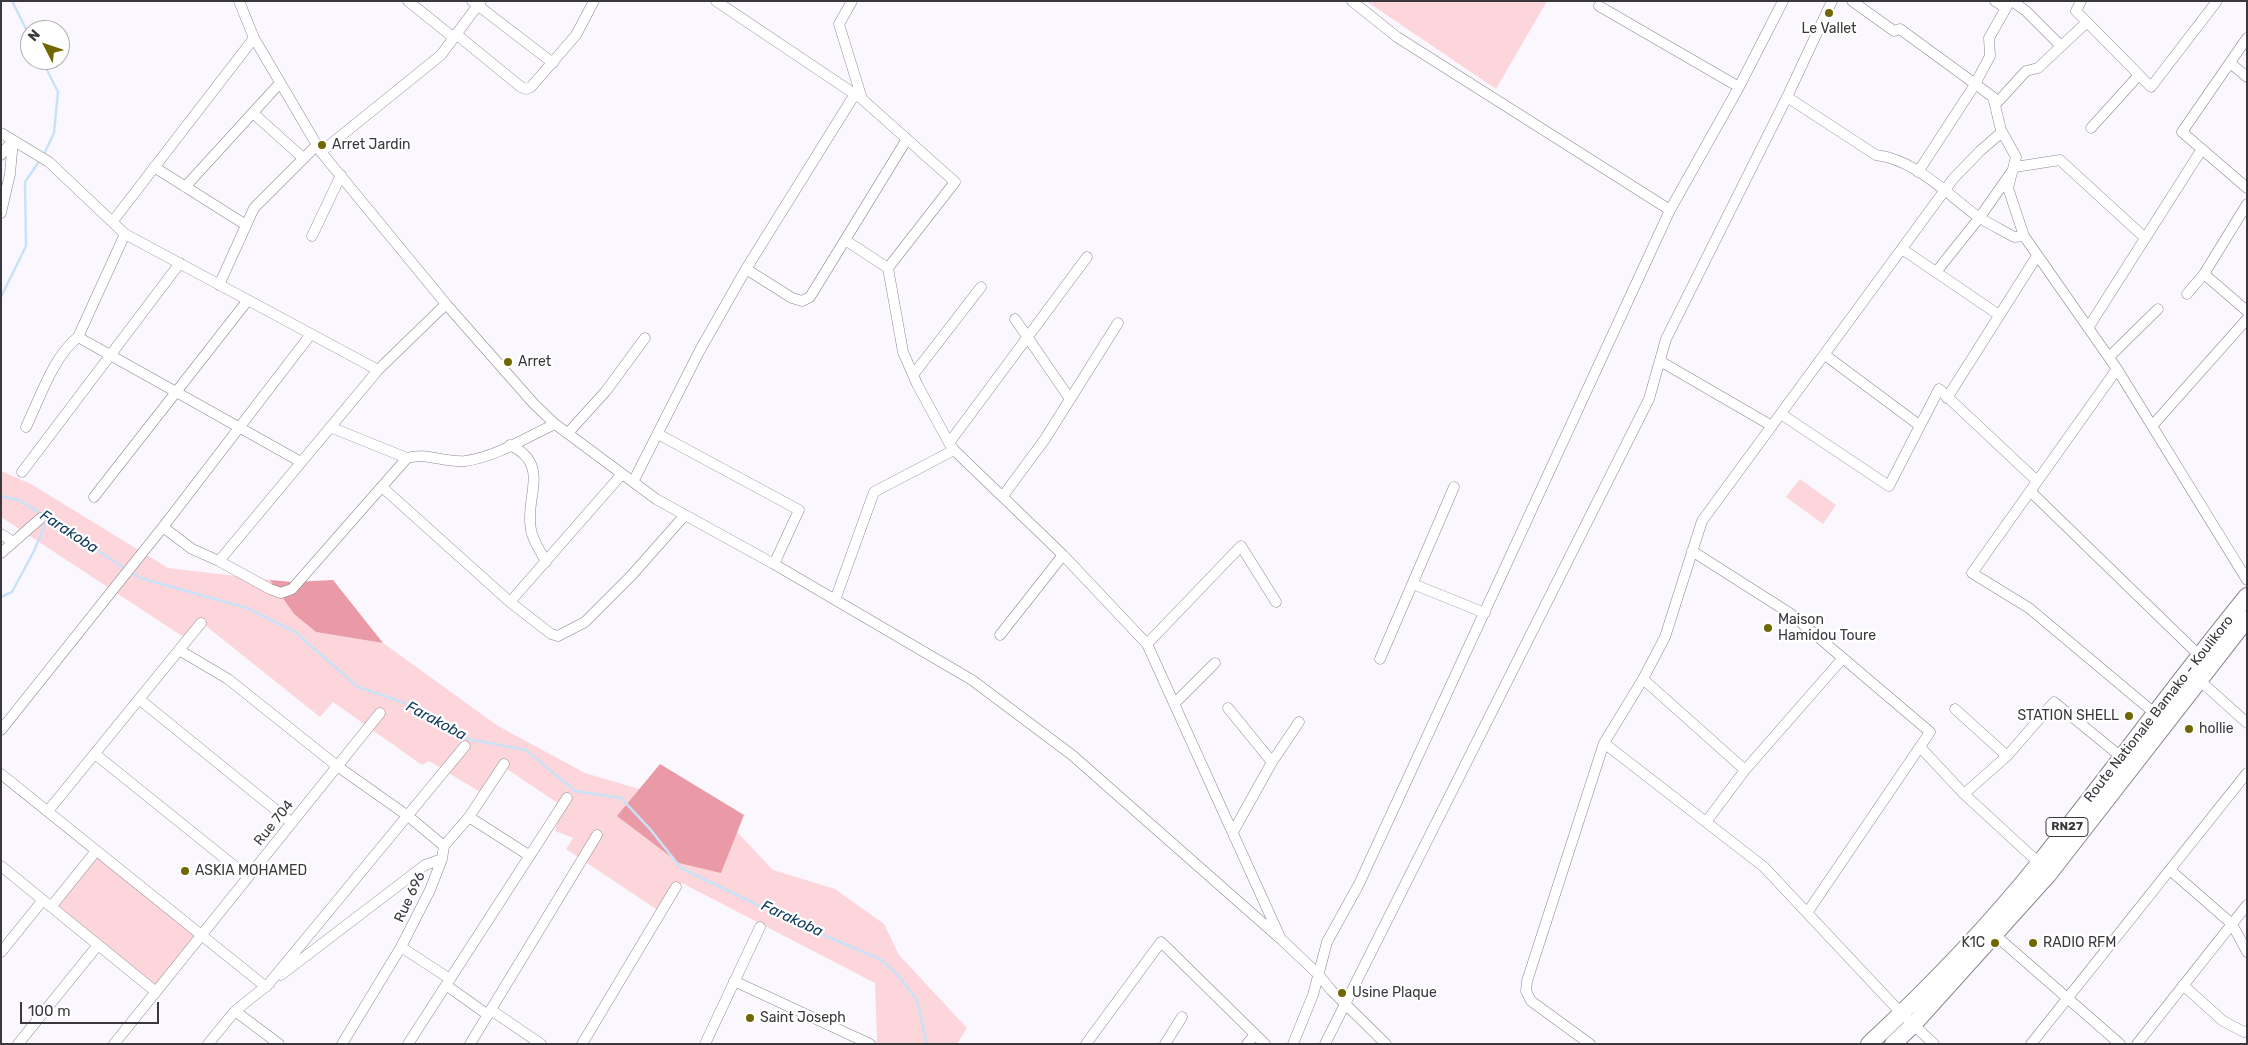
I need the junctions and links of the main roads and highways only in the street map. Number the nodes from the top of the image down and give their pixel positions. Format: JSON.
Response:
{"nodes":[{"id":1,"x":2247,"y":596,"type":"edge"},
{"id":2,"x":2247,"y":618,"type":"edge"},
{"id":3,"x":2204,"y":660,"type":"junction"},
{"id":4,"x":2161,"y":719,"type":"junction"},
{"id":5,"x":2127,"y":762,"type":"junction"},
{"id":6,"x":1908,"y":1019,"type":"junction"},
{"id":7,"x":1870,"y":1044,"type":"edge"},
{"id":8,"x":1893,"y":1044,"type":"edge"}],
"edges":[{"from":1,"to":3,"type":"main road","name":"Route Nationale Bamako - Koulikoro","number":"RN27"},
{"from":2,"to":3,"type":"main road","name":"Route Nationale Bamako - Koulikoro","number":"RN27"},
{"from":3,"to":4,"type":"main road","name":"Route Nationale Bamako - Koulikoro","number":"RN27"},
{"from":3,"to":4,"type":"main road","name":"Route Nationale Bamako - Koulikoro","number":"RN27"},
{"from":4,"to":5,"type":"main road","name":"Route Nationale Bamako - Koulikoro","number":"RN27"},
{"from":5,"to":6,"type":"main road","name":"Route Nationale Bamako - Koulikoro","number":"RN27"},
{"from":5,"to":6,"type":"main road","name":"Route Nationale Bamako - Koulikoro","number":"RN27"},
{"from":6,"to":7,"type":"main road","name":"Route Nationale Bamako - Koulikoro","number":"RN27"},
{"from":6,"to":8,"type":"main road","name":"Route Nationale Bamako - Koulikoro","number":"RN27"}]}
